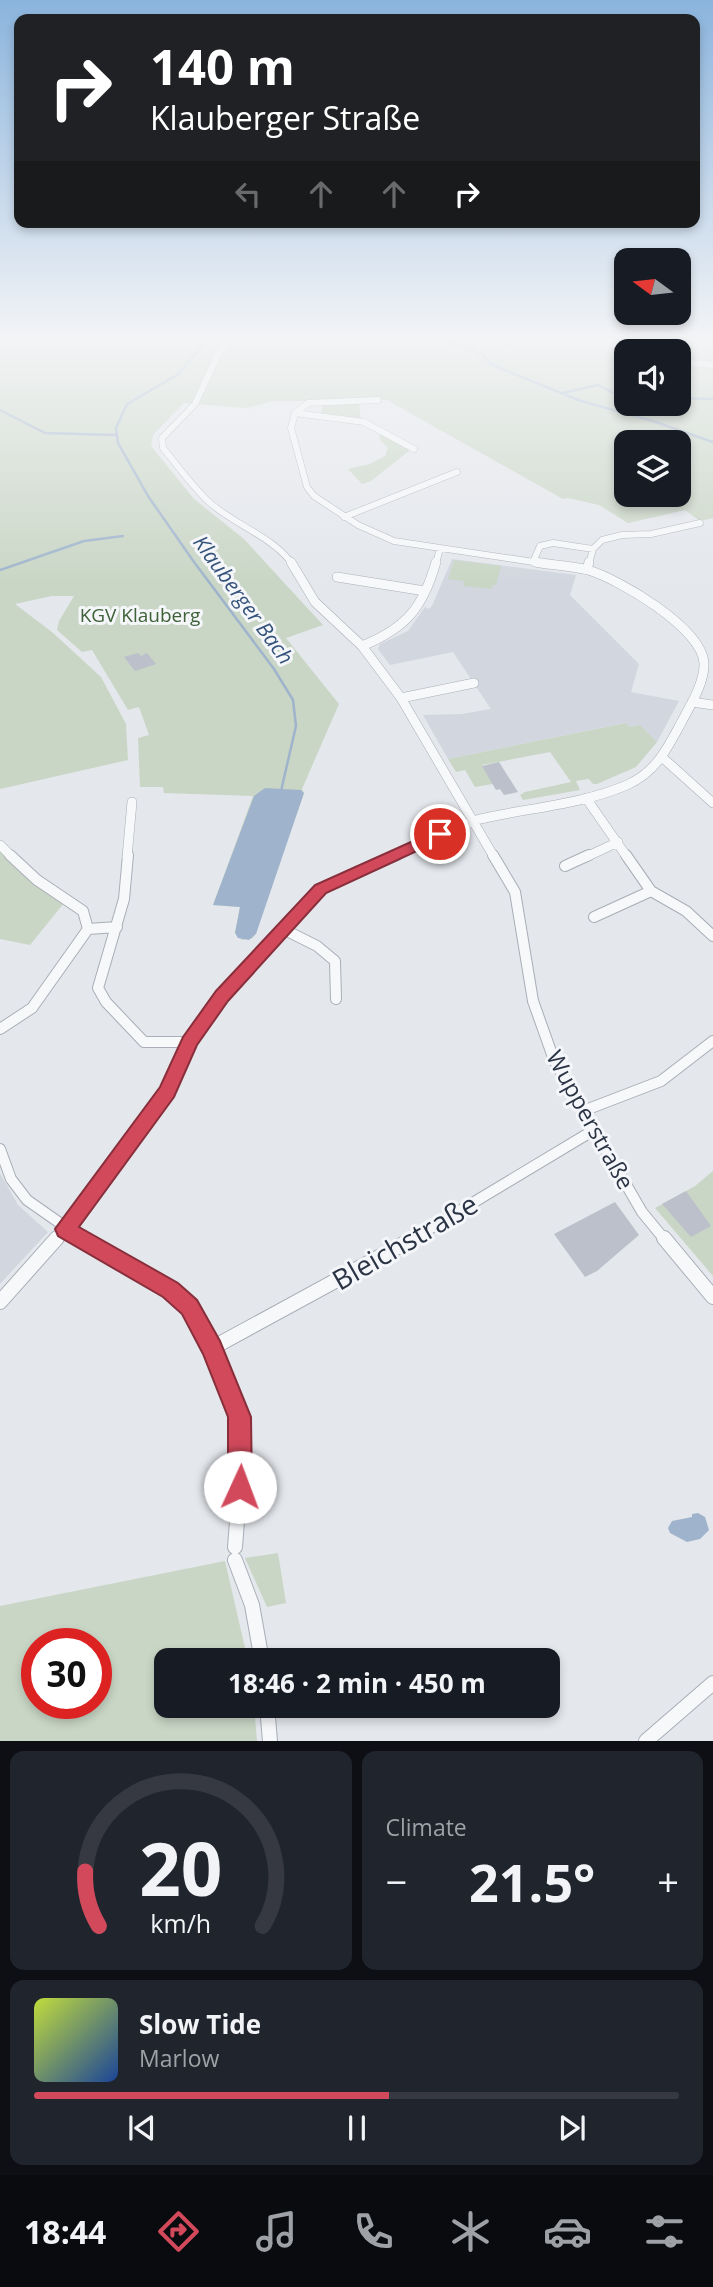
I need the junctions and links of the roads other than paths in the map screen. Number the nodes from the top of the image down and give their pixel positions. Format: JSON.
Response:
{"nodes":[{"id":1,"x":178,"y":420,"type":"edge"},
{"id":2,"x":293,"y":420,"type":"edge"},
{"id":3,"x":351,"y":420,"type":"edge"},
{"id":4,"x":414,"y":449,"type":"dead end"},
{"id":5,"x":457,"y":472,"type":"dead end"},
{"id":6,"x":344,"y":517,"type":"junction"},
{"id":7,"x":700,"y":523,"type":"dead end"},
{"id":8,"x":440,"y":548,"type":"junction"},
{"id":9,"x":593,"y":549,"type":"junction"},
{"id":10,"x":533,"y":562,"type":"junction"},
{"id":11,"x":587,"y":570,"type":"junction"},
{"id":12,"x":337,"y":577,"type":"dead end"},
{"id":13,"x":425,"y":592,"type":"junction"},
{"id":14,"x":362,"y":646,"type":"junction"},
{"id":15,"x":709,"y":660,"type":"edge"},
{"id":16,"x":474,"y":684,"type":"dead end"},
{"id":17,"x":401,"y":698,"type":"junction"},
{"id":18,"x":692,"y":702,"type":"junction"},
{"id":19,"x":713,"y":705,"type":"edge"},
{"id":20,"x":663,"y":758,"type":"junction"},
{"id":21,"x":586,"y":797,"type":"junction"},
{"id":22,"x":132,"y":802,"type":"dead end"},
{"id":23,"x":713,"y":803,"type":"edge"},
{"id":24,"x":473,"y":821,"type":"junction"},
{"id":25,"x":618,"y":842,"type":"junction"},
{"id":26,"x":0,"y":845,"type":"edge"},
{"id":27,"x":565,"y":866,"type":"dead end"},
{"id":28,"x":652,"y":891,"type":"junction"},
{"id":29,"x":594,"y":917,"type":"dead end"},
{"id":30,"x":117,"y":927,"type":"junction"},
{"id":31,"x":89,"y":929,"type":"junction"},
{"id":32,"x":283,"y":929,"type":"junction"},
{"id":33,"x":713,"y":936,"type":"edge"},
{"id":34,"x":336,"y":999,"type":"dead end"},
{"id":35,"x":0,"y":1029,"type":"edge"},
{"id":36,"x":713,"y":1041,"type":"edge"},
{"id":37,"x":189,"y":1042,"type":"junction"},
{"id":38,"x":583,"y":1111,"type":"junction"},
{"id":39,"x":594,"y":1130,"type":"junction"},
{"id":40,"x":0,"y":1149,"type":"edge"},
{"id":41,"x":65,"y":1229,"type":"junction"},
{"id":42,"x":713,"y":1297,"type":"edge"},
{"id":43,"x":0,"y":1303,"type":"edge"},
{"id":44,"x":212,"y":1348,"type":"junction"},
{"id":45,"x":260,"y":1648,"type":"edge"},
{"id":46,"x":713,"y":1683,"type":"edge"},
{"id":47,"x":268,"y":1718,"type":"edge"},
{"id":48,"x":270,"y":1741,"type":"edge"},
{"id":49,"x":646,"y":1741,"type":"edge"}],
"edges":[{"from":1,"to":14,"type":"street","name":"Wupperstraße"},
{"from":2,"to":6,"type":"street"},
{"from":3,"to":4,"type":"street"},
{"from":5,"to":6,"type":"street"},
{"from":6,"to":8,"type":"street"},
{"from":7,"to":9,"type":"street"},
{"from":8,"to":10,"type":"street"},
{"from":8,"to":13,"type":"street"},
{"from":9,"to":10,"type":"street"},
{"from":9,"to":11,"type":"street"},
{"from":10,"to":11,"type":"street"},
{"from":11,"to":15,"type":"street"},
{"from":12,"to":13,"type":"street"},
{"from":13,"to":14,"type":"street"},
{"from":14,"to":17,"type":"street","name":"Wupperstraße"},
{"from":15,"to":18,"type":"street"},
{"from":16,"to":17,"type":"street"},
{"from":17,"to":24,"type":"street","name":"Wupperstraße"},
{"from":18,"to":19,"type":"street"},
{"from":18,"to":20,"type":"street"},
{"from":20,"to":21,"type":"street"},
{"from":20,"to":23,"type":"street"},
{"from":21,"to":24,"type":"street"},
{"from":21,"to":25,"type":"street"},
{"from":22,"to":30,"type":"street"},
{"from":24,"to":32,"type":"street"},
{"from":24,"to":38,"type":"street","name":"Wupperstraße"},
{"from":25,"to":27,"type":"street"},
{"from":25,"to":28,"type":"street"},
{"from":26,"to":31,"type":"street"},
{"from":28,"to":29,"type":"street"},
{"from":28,"to":33,"type":"street"},
{"from":30,"to":31,"type":"street"},
{"from":30,"to":37,"type":"street"},
{"from":31,"to":35,"type":"street"},
{"from":32,"to":34,"type":"street"},
{"from":32,"to":37,"type":"street"},
{"from":36,"to":38,"type":"street"},
{"from":37,"to":41,"type":"street"},
{"from":38,"to":39,"type":"street","name":"Wupperstraße"},
{"from":39,"to":42,"type":"street","name":"Wupperstraße"},
{"from":39,"to":44,"type":"street","name":"Bleichstraße"},
{"from":40,"to":41,"type":"street"},
{"from":41,"to":43,"type":"street"},
{"from":41,"to":44,"type":"street"},
{"from":44,"to":45,"type":"street"},
{"from":46,"to":49,"type":"street"},
{"from":47,"to":48,"type":"street"}]}
